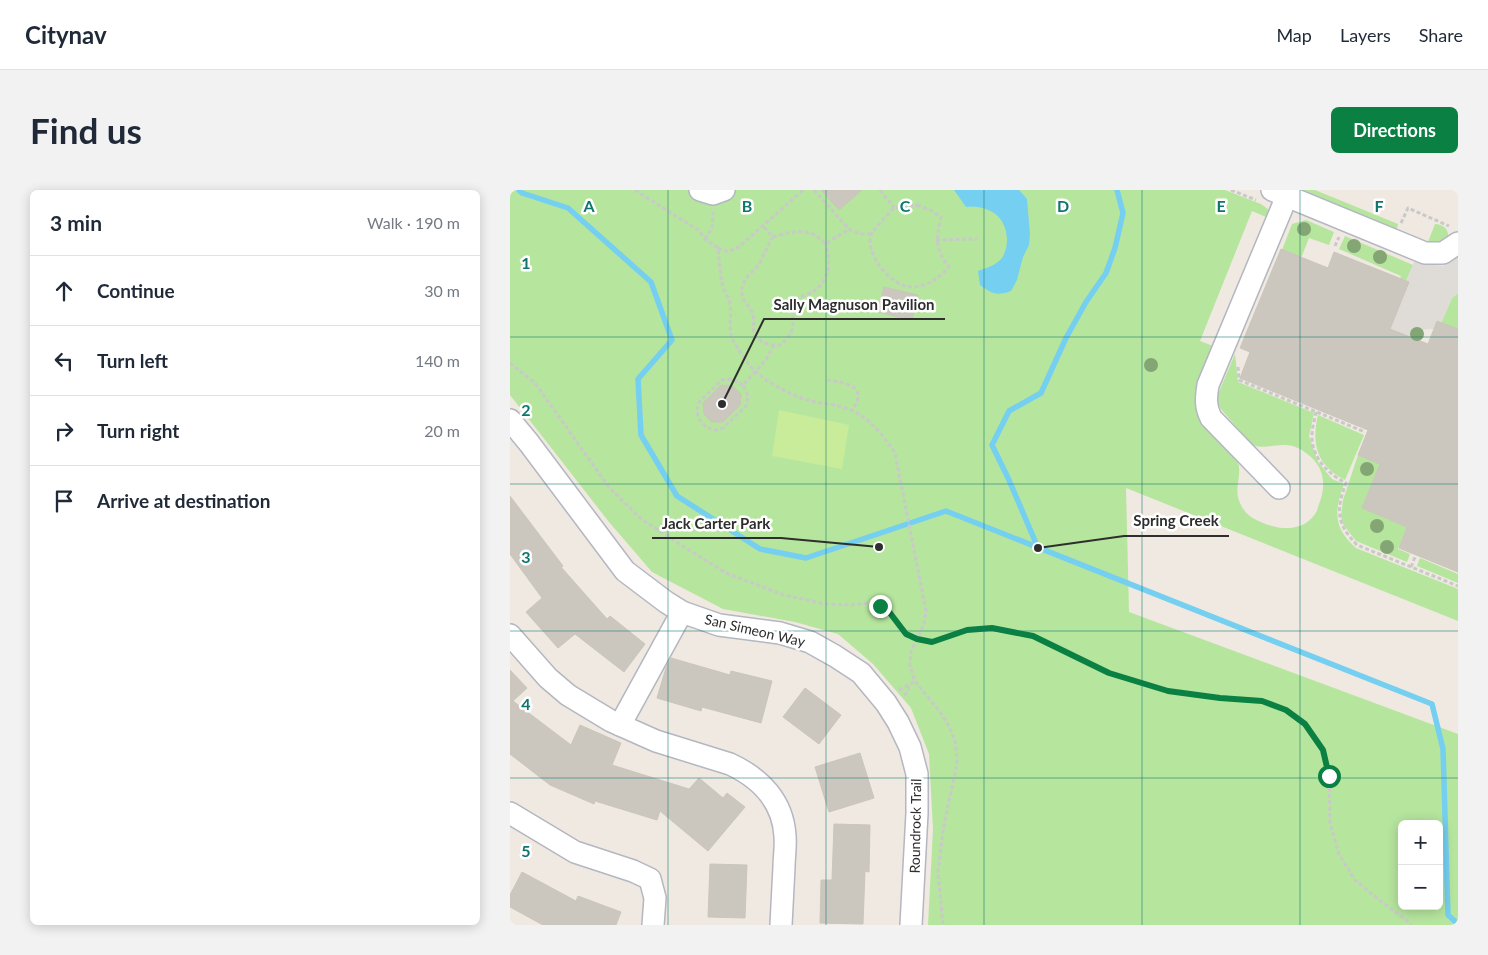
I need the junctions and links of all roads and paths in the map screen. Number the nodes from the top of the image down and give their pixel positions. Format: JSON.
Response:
{"nodes":[{"id":1,"x":635,"y":190,"type":"edge"},
{"id":2,"x":700,"y":190,"type":"edge"},
{"id":3,"x":724,"y":190,"type":"edge"},
{"id":4,"x":803,"y":190,"type":"edge"},
{"id":5,"x":814,"y":190,"type":"edge"},
{"id":6,"x":880,"y":190,"type":"edge"},
{"id":7,"x":1231,"y":190,"type":"edge"},
{"id":8,"x":1274,"y":196,"type":"edge"},
{"id":9,"x":894,"y":208,"type":"junction"},
{"id":10,"x":1400,"y":225,"type":"dead end"},
{"id":11,"x":764,"y":227,"type":"junction"},
{"id":12,"x":849,"y":229,"type":"junction"},
{"id":13,"x":710,"y":233,"type":"dead end"},
{"id":14,"x":871,"y":234,"type":"junction"},
{"id":15,"x":773,"y":237,"type":"junction"},
{"id":16,"x":1456,"y":237,"type":"edge"},
{"id":17,"x":705,"y":239,"type":"junction"},
{"id":18,"x":977,"y":239,"type":"dead end"},
{"id":19,"x":936,"y":240,"type":"junction"},
{"id":20,"x":826,"y":244,"type":"junction"},
{"id":21,"x":718,"y":248,"type":"junction"},
{"id":22,"x":774,"y":346,"type":"junction"},
{"id":23,"x":1237,"y":362,"type":"dead end"},
{"id":24,"x":510,"y":363,"type":"edge"},
{"id":25,"x":756,"y":372,"type":"junction"},
{"id":26,"x":827,"y":380,"type":"dead end"},
{"id":27,"x":743,"y":385,"type":"junction"},
{"id":28,"x":852,"y":411,"type":"junction"},
{"id":29,"x":1316,"y":412,"type":"junction"},
{"id":30,"x":510,"y":420,"type":"edge"},
{"id":31,"x":1365,"y":432,"type":"dead end"},
{"id":32,"x":1279,"y":488,"type":"dead end"},
{"id":33,"x":1415,"y":557,"type":"dead end"},
{"id":34,"x":1411,"y":567,"type":"junction"},
{"id":35,"x":1458,"y":586,"type":"edge"},
{"id":36,"x":682,"y":612,"type":"junction"},
{"id":37,"x":510,"y":635,"type":"edge"},
{"id":38,"x":917,"y":639,"type":"junction"},
{"id":39,"x":915,"y":681,"type":"dead end"},
{"id":40,"x":909,"y":685,"type":"junction"},
{"id":41,"x":896,"y":696,"type":"junction"},
{"id":42,"x":620,"y":725,"type":"junction"},
{"id":43,"x":510,"y":813,"type":"edge"},
{"id":44,"x":653,"y":925,"type":"edge"},
{"id":45,"x":782,"y":925,"type":"edge"},
{"id":46,"x":911,"y":925,"type":"edge"},
{"id":47,"x":1411,"y":925,"type":"edge"}],
"edges":[{"from":1,"to":17,"type":"path"},
{"from":2,"to":3,"type":"street"},
{"from":4,"to":11,"type":"path"},
{"from":5,"to":12,"type":"path"},
{"from":6,"to":9,"type":"path"},
{"from":7,"to":8,"type":"path"},
{"from":8,"to":16,"type":"street"},
{"from":8,"to":32,"type":"street"},
{"from":9,"to":14,"type":"path"},
{"from":9,"to":19,"type":"path"},
{"from":10,"to":16,"type":"path"},
{"from":11,"to":15,"type":"path"},
{"from":11,"to":21,"type":"path"},
{"from":12,"to":14,"type":"path"},
{"from":12,"to":20,"type":"path"},
{"from":13,"to":17,"type":"path"},
{"from":14,"to":19,"type":"path"},
{"from":15,"to":20,"type":"path"},
{"from":15,"to":22,"type":"path"},
{"from":17,"to":21,"type":"path"},
{"from":18,"to":19,"type":"path"},
{"from":20,"to":22,"type":"path"},
{"from":21,"to":25,"type":"path"},
{"from":22,"to":25,"type":"path"},
{"from":23,"to":29,"type":"path"},
{"from":24,"to":38,"type":"path"},
{"from":25,"to":27,"type":"path"},
{"from":25,"to":28,"type":"path"},
{"from":26,"to":28,"type":"path"},
{"from":27,"to":27,"type":"path"},
{"from":28,"to":38,"type":"path"},
{"from":29,"to":31,"type":"path"},
{"from":29,"to":34,"type":"path"},
{"from":30,"to":36,"type":"street","name":"San Simeon Way"},
{"from":33,"to":34,"type":"path"},
{"from":34,"to":35,"type":"path"},
{"from":36,"to":41,"type":"street","name":"San Simeon Way"},
{"from":36,"to":42,"type":"street"},
{"from":37,"to":42,"type":"street"},
{"from":38,"to":47,"type":"path"},
{"from":39,"to":40,"type":"path"},
{"from":40,"to":41,"type":"path"},
{"from":40,"to":41,"type":"path"},
{"from":41,"to":46,"type":"street","name":"Roundrock Trail"},
{"from":42,"to":45,"type":"street"},
{"from":43,"to":44,"type":"street"}]}
